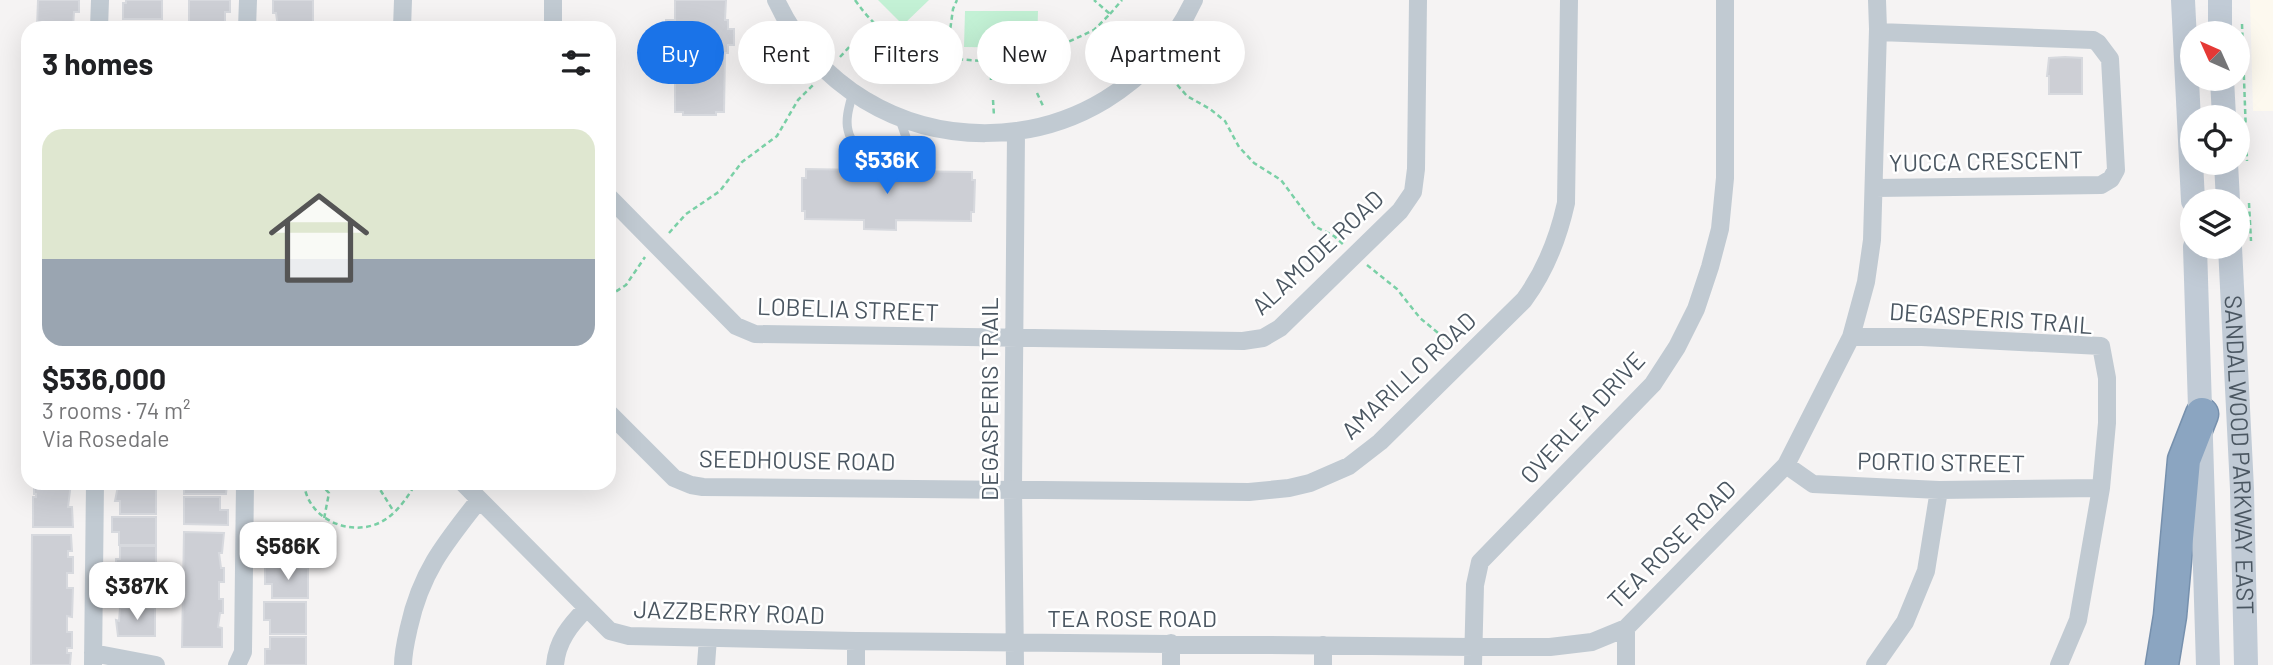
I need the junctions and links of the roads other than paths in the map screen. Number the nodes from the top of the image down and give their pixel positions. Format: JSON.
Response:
{"nodes":[{"id":1,"x":100,"y":0,"type":"edge"},
{"id":2,"x":248,"y":0,"type":"edge"},
{"id":3,"x":402,"y":0,"type":"edge"},
{"id":4,"x":553,"y":0,"type":"edge"},
{"id":5,"x":776,"y":0,"type":"edge"},
{"id":6,"x":1194,"y":0,"type":"edge"},
{"id":7,"x":1418,"y":0,"type":"edge"},
{"id":8,"x":1569,"y":0,"type":"edge"},
{"id":9,"x":1725,"y":0,"type":"edge"},
{"id":10,"x":1877,"y":0,"type":"edge"},
{"id":11,"x":2183,"y":0,"type":"edge"},
{"id":12,"x":2220,"y":0,"type":"edge"},
{"id":13,"x":99,"y":21,"type":"edge"},
{"id":14,"x":247,"y":21,"type":"edge"},
{"id":15,"x":402,"y":21,"type":"edge"},
{"id":16,"x":553,"y":21,"type":"edge"},
{"id":17,"x":2220,"y":21,"type":"edge"},
{"id":18,"x":1878,"y":32,"type":"junction"},
{"id":19,"x":853,"y":92,"type":"junction"},
{"id":20,"x":899,"y":117,"type":"junction"},
{"id":21,"x":1016,"y":133,"type":"junction"},
{"id":22,"x":1875,"y":188,"type":"junction"},
{"id":23,"x":2192,"y":189,"type":"edge"},
{"id":24,"x":616,"y":204,"type":"edge"},
{"id":25,"x":2196,"y":259,"type":"edge"},
{"id":26,"x":2231,"y":259,"type":"edge"},
{"id":27,"x":1851,"y":337,"type":"junction"},
{"id":28,"x":1015,"y":338,"type":"junction"},
{"id":29,"x":2202,"y":414,"type":"junction"},
{"id":30,"x":616,"y":420,"type":"edge"},
{"id":31,"x":1786,"y":465,"type":"junction"},
{"id":32,"x":1013,"y":488,"type":"junction"},
{"id":33,"x":2101,"y":488,"type":"junction"},
{"id":34,"x":95,"y":490,"type":"edge"},
{"id":35,"x":245,"y":490,"type":"edge"},
{"id":36,"x":470,"y":490,"type":"edge"},
{"id":37,"x":1939,"y":490,"type":"junction"},
{"id":38,"x":479,"y":500,"type":"junction"},
{"id":39,"x":586,"y":609,"type":"junction"},
{"id":40,"x":1626,"y":628,"type":"junction"},
{"id":41,"x":708,"y":638,"type":"junction"},
{"id":42,"x":856,"y":641,"type":"junction"},
{"id":43,"x":1015,"y":642,"type":"junction"},
{"id":44,"x":1171,"y":643,"type":"junction"},
{"id":45,"x":1323,"y":645,"type":"junction"},
{"id":46,"x":1473,"y":656,"type":"edge"},
{"id":47,"x":93,"y":659,"type":"edge"},
{"id":48,"x":156,"y":665,"type":"edge"},
{"id":49,"x":237,"y":665,"type":"edge"},
{"id":50,"x":403,"y":665,"type":"edge"},
{"id":51,"x":555,"y":665,"type":"edge"},
{"id":52,"x":706,"y":665,"type":"edge"},
{"id":53,"x":856,"y":665,"type":"edge"},
{"id":54,"x":1015,"y":665,"type":"edge"},
{"id":55,"x":1171,"y":665,"type":"edge"},
{"id":56,"x":1323,"y":665,"type":"edge"},
{"id":57,"x":1626,"y":665,"type":"edge"},
{"id":58,"x":1875,"y":665,"type":"edge"},
{"id":59,"x":2059,"y":665,"type":"edge"},
{"id":60,"x":2162,"y":665,"type":"edge"},
{"id":61,"x":2208,"y":665,"type":"edge"},
{"id":62,"x":2245,"y":665,"type":"edge"}],
"edges":[{"from":1,"to":13,"type":"street"},
{"from":2,"to":14,"type":"street"},
{"from":3,"to":15,"type":"street"},
{"from":4,"to":16,"type":"street"},
{"from":5,"to":19,"type":"street"},
{"from":6,"to":21,"type":"street"},
{"from":7,"to":28,"type":"street","name":"ALAMODE ROAD"},
{"from":8,"to":32,"type":"street","name":"AMARILLO ROAD"},
{"from":9,"to":46,"type":"street","name":"OVERLEA DRIVE"},
{"from":10,"to":18,"type":"street","name":"TEA ROSE ROAD"},
{"from":11,"to":23,"type":"main road"},
{"from":12,"to":17,"type":"main road"},
{"from":18,"to":22,"type":"street","name":"TEA ROSE ROAD"},
{"from":18,"to":22,"type":"street","name":"YUCCA CRESCENT"},
{"from":19,"to":20,"type":"street"},
{"from":19,"to":20,"type":"lane"},
{"from":20,"to":21,"type":"street"},
{"from":21,"to":28,"type":"street","name":"DEGASPERIS TRAIL"},
{"from":22,"to":27,"type":"street","name":"TEA ROSE ROAD"},
{"from":24,"to":28,"type":"street","name":"LOBELIA STREET"},
{"from":25,"to":29,"type":"main road","name":"SANDALWOOD PARKWAY EAST"},
{"from":26,"to":62,"type":"main road","name":"SANDALWOOD PARKWAY EAST"},
{"from":27,"to":31,"type":"street","name":"TEA ROSE ROAD"},
{"from":27,"to":33,"type":"street","name":"DEGASPERIS TRAIL"},
{"from":28,"to":32,"type":"street","name":"DEGASPERIS TRAIL"},
{"from":29,"to":60,"type":"highway"},
{"from":29,"to":61,"type":"main road","name":"SANDALWOOD PARKWAY EAST"},
{"from":30,"to":32,"type":"street","name":"SEEDHOUSE ROAD"},
{"from":31,"to":37,"type":"street","name":"PORTIO STREET"},
{"from":31,"to":40,"type":"street","name":"TEA ROSE ROAD"},
{"from":32,"to":43,"type":"street","name":"DEGASPERIS TRAIL"},
{"from":33,"to":37,"type":"street","name":"PORTIO STREET"},
{"from":33,"to":59,"type":"street","name":"DEGASPERIS TRAIL"},
{"from":34,"to":47,"type":"street"},
{"from":35,"to":49,"type":"street"},
{"from":36,"to":38,"type":"street","name":"JAZZBERRY ROAD"},
{"from":37,"to":58,"type":"street"},
{"from":38,"to":39,"type":"street","name":"JAZZBERRY ROAD"},
{"from":38,"to":50,"type":"street"},
{"from":39,"to":41,"type":"street","name":"JAZZBERRY ROAD"},
{"from":39,"to":51,"type":"street"},
{"from":40,"to":46,"type":"street","name":"TEA ROSE ROAD"},
{"from":40,"to":57,"type":"street"},
{"from":41,"to":42,"type":"street","name":"JAZZBERRY ROAD"},
{"from":41,"to":52,"type":"street"},
{"from":42,"to":43,"type":"street","name":"JAZZBERRY ROAD"},
{"from":42,"to":53,"type":"street"},
{"from":43,"to":44,"type":"street","name":"TEA ROSE ROAD"},
{"from":43,"to":54,"type":"street","name":"DEGASPERIS TRAIL"},
{"from":44,"to":45,"type":"street","name":"TEA ROSE ROAD"},
{"from":44,"to":55,"type":"street"},
{"from":45,"to":46,"type":"street","name":"TEA ROSE ROAD"},
{"from":45,"to":56,"type":"street"},
{"from":47,"to":48,"type":"street"}]}
